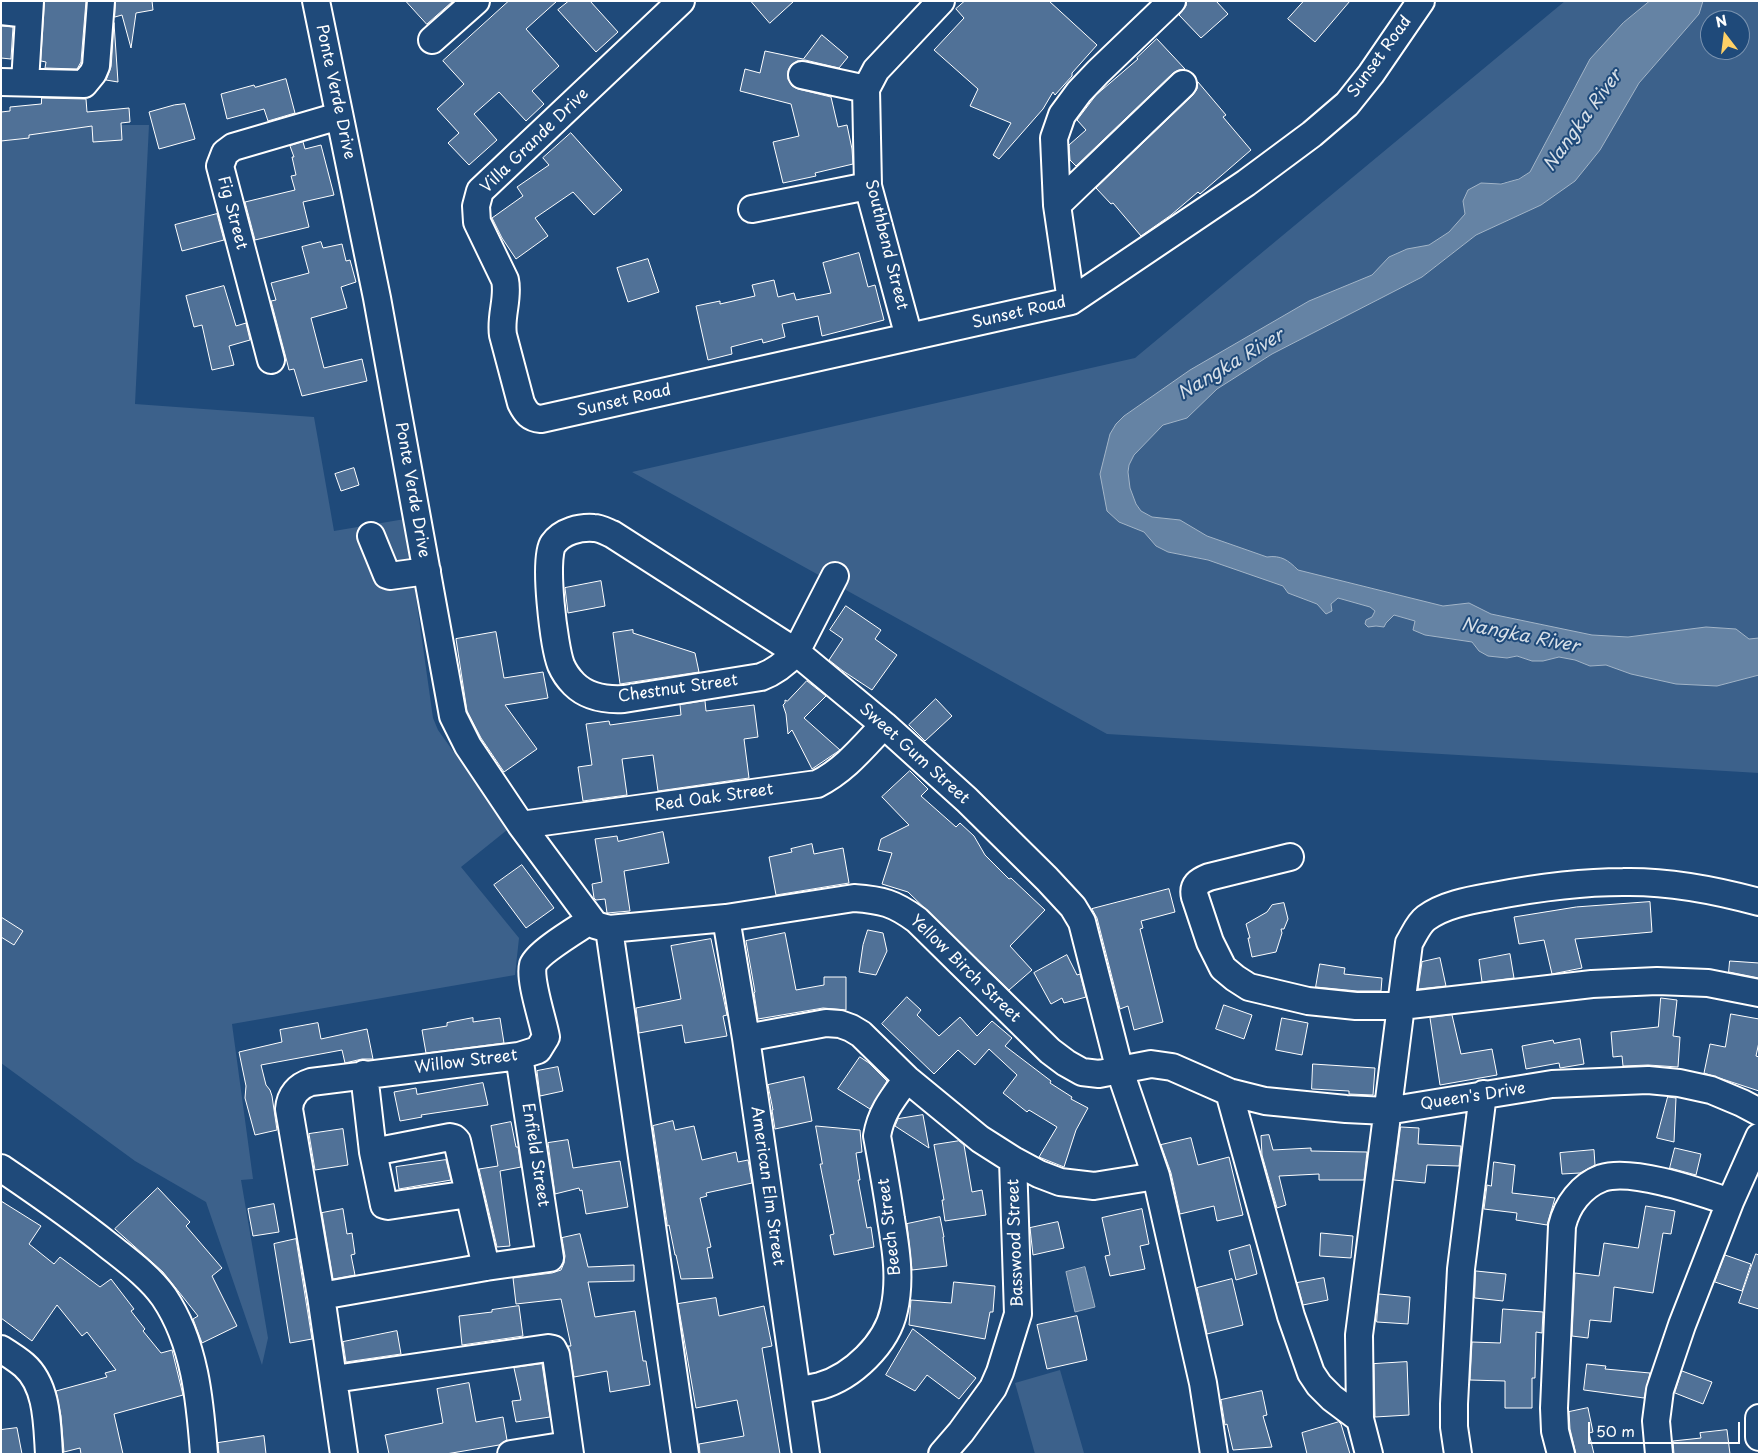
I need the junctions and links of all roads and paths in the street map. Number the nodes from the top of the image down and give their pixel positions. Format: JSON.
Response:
{"nodes":[{"id":1,"x":101,"y":1,"type":"edge"},
{"id":2,"x":316,"y":1,"type":"edge"},
{"id":3,"x":476,"y":1,"type":"edge"},
{"id":4,"x":681,"y":1,"type":"edge"},
{"id":5,"x":940,"y":1,"type":"edge"},
{"id":6,"x":1172,"y":1,"type":"edge"},
{"id":7,"x":1421,"y":1,"type":"edge"},
{"id":8,"x":30,"y":7,"type":"edge"},
{"id":9,"x":1,"y":11,"type":"edge"},
{"id":10,"x":432,"y":40,"type":"dead end"},
{"id":11,"x":802,"y":76,"type":"dead end"},
{"id":12,"x":13,"y":82,"type":"edge"},
{"id":13,"x":1183,"y":84,"type":"dead end"},
{"id":14,"x":866,"y":89,"type":"junction"},
{"id":15,"x":339,"y":116,"type":"junction"},
{"id":16,"x":868,"y":186,"type":"junction"},
{"id":17,"x":1057,"y":204,"type":"junction"},
{"id":18,"x":752,"y":209,"type":"dead end"},
{"id":19,"x":1071,"y":301,"type":"junction"},
{"id":20,"x":909,"y":337,"type":"junction"},
{"id":21,"x":271,"y":360,"type":"dead end"},
{"id":22,"x":541,"y":419,"type":"joint"},
{"id":23,"x":596,"y":528,"type":"joint"},
{"id":24,"x":371,"y":536,"type":"dead end"},
{"id":25,"x":427,"y":570,"type":"junction"},
{"id":26,"x":836,"y":576,"type":"dead end"},
{"id":27,"x":796,"y":652,"type":"junction"},
{"id":28,"x":884,"y":725,"type":"junction"},
{"id":29,"x":521,"y":825,"type":"junction"},
{"id":30,"x":1290,"y":857,"type":"dead end"},
{"id":31,"x":1759,"y":902,"type":"edge"},
{"id":32,"x":726,"y":918,"type":"junction"},
{"id":33,"x":600,"y":925,"type":"junction"},
{"id":34,"x":1759,"y":993,"type":"edge"},
{"id":35,"x":1401,"y":1006,"type":"junction"},
{"id":36,"x":746,"y":1038,"type":"junction"},
{"id":37,"x":519,"y":1056,"type":"junction"},
{"id":38,"x":1120,"y":1071,"type":"junction"},
{"id":39,"x":364,"y":1074,"type":"junction"},
{"id":40,"x":1187,"y":1074,"type":"joint"},
{"id":41,"x":907,"y":1079,"type":"junction"},
{"id":42,"x":1229,"y":1092,"type":"junction"},
{"id":43,"x":1483,"y":1094,"type":"junction"},
{"id":44,"x":1387,"y":1111,"type":"junction"},
{"id":45,"x":1759,"y":1112,"type":"edge"},
{"id":46,"x":1759,"y":1138,"type":"edge"},
{"id":47,"x":373,"y":1152,"type":"junction"},
{"id":48,"x":1013,"y":1160,"type":"junction"},
{"id":49,"x":1,"y":1168,"type":"edge"},
{"id":50,"x":1156,"y":1176,"type":"junction"},
{"id":51,"x":469,"y":1194,"type":"junction"},
{"id":52,"x":1730,"y":1202,"type":"junction"},
{"id":53,"x":486,"y":1267,"type":"junction"},
{"id":54,"x":321,"y":1296,"type":"junction"},
{"id":55,"x":1,"y":1349,"type":"edge"},
{"id":56,"x":334,"y":1379,"type":"junction"},
{"id":57,"x":797,"y":1390,"type":"junction"},
{"id":58,"x":1759,"y":1418,"type":"edge"},
{"id":59,"x":1360,"y":1419,"type":"junction"},
{"id":60,"x":1759,"y":1437,"type":"edge"},
{"id":61,"x":569,"y":1449,"type":"edge"},
{"id":62,"x":49,"y":1454,"type":"edge"},
{"id":63,"x":204,"y":1454,"type":"edge"},
{"id":64,"x":344,"y":1454,"type":"edge"},
{"id":65,"x":511,"y":1454,"type":"edge"},
{"id":66,"x":685,"y":1454,"type":"edge"},
{"id":67,"x":806,"y":1454,"type":"edge"},
{"id":68,"x":942,"y":1454,"type":"edge"},
{"id":69,"x":1214,"y":1454,"type":"edge"},
{"id":70,"x":1368,"y":1454,"type":"edge"},
{"id":71,"x":1458,"y":1454,"type":"edge"},
{"id":72,"x":1561,"y":1454,"type":"edge"},
{"id":73,"x":1659,"y":1454,"type":"edge"}],
"edges":[{"from":1,"to":12,"type":"street"},
{"from":2,"to":15,"type":"street","name":"Ponte Verde Drive"},
{"from":3,"to":10,"type":"street"},
{"from":4,"to":22,"type":"street","name":"Villa Grande Drive"},
{"from":5,"to":14,"type":"street"},
{"from":6,"to":17,"type":"street"},
{"from":7,"to":19,"type":"street","name":"Sunset Road"},
{"from":8,"to":9,"type":"street"},
{"from":8,"to":12,"type":"street"},
{"from":11,"to":14,"type":"street"},
{"from":13,"to":17,"type":"street"},
{"from":14,"to":16,"type":"street","name":"Southbend Street"},
{"from":15,"to":21,"type":"street","name":"Fig Street"},
{"from":15,"to":25,"type":"street","name":"Ponte Verde Drive"},
{"from":16,"to":18,"type":"street"},
{"from":16,"to":20,"type":"street","name":"Southbend Street"},
{"from":17,"to":19,"type":"street"},
{"from":19,"to":20,"type":"street","name":"Sunset Road"},
{"from":20,"to":22,"type":"street","name":"Sunset Road"},
{"from":23,"to":27,"type":"street","name":"Sweet Gum Street"},
{"from":23,"to":27,"type":"street","name":"Chestnut Street"},
{"from":24,"to":25,"type":"street"},
{"from":25,"to":29,"type":"street","name":"Ponte Verde Drive"},
{"from":26,"to":27,"type":"street","name":"Chestnut Street"},
{"from":27,"to":28,"type":"street","name":"Sweet Gum Street"},
{"from":28,"to":29,"type":"street","name":"Red Oak Street"},
{"from":28,"to":38,"type":"street","name":"Sweet Gum Street"},
{"from":29,"to":33,"type":"street","name":"Ponte Verde Drive"},
{"from":30,"to":35,"type":"street"},
{"from":31,"to":35,"type":"street"},
{"from":32,"to":33,"type":"street","name":"Yellow Birch Street"},
{"from":32,"to":36,"type":"street","name":"American Elm Street"},
{"from":32,"to":38,"type":"street","name":"Yellow Birch Street"},
{"from":33,"to":37,"type":"street","name":"Willow Street"},
{"from":33,"to":66,"type":"street"},
{"from":34,"to":35,"type":"street"},
{"from":35,"to":44,"type":"street"},
{"from":36,"to":41,"type":"street"},
{"from":36,"to":57,"type":"street","name":"American Elm Street"},
{"from":37,"to":39,"type":"street","name":"Willow Street"},
{"from":37,"to":53,"type":"street","name":"Enfield Street"},
{"from":38,"to":40,"type":"street","name":"Yellow Birch Street"},
{"from":38,"to":50,"type":"street","name":"Sweet Gum Street"},
{"from":39,"to":47,"type":"street"},
{"from":39,"to":54,"type":"street","name":"Willow Street"},
{"from":40,"to":42,"type":"street","name":"Queen's Drive"},
{"from":41,"to":48,"type":"street"},
{"from":41,"to":57,"type":"street","name":"Beech Street"},
{"from":42,"to":44,"type":"street","name":"Queen's Drive"},
{"from":42,"to":59,"type":"street"},
{"from":43,"to":44,"type":"street","name":"Queen's Drive"},
{"from":43,"to":45,"type":"street","name":"Queen's Drive"},
{"from":43,"to":71,"type":"street"},
{"from":44,"to":59,"type":"street"},
{"from":46,"to":52,"type":"street"},
{"from":47,"to":51,"type":"street"},
{"from":47,"to":51,"type":"street"},
{"from":48,"to":50,"type":"street"},
{"from":48,"to":68,"type":"street","name":"Basswood Street"},
{"from":49,"to":63,"type":"street"},
{"from":50,"to":69,"type":"street","name":"Sweet Gum Street"},
{"from":51,"to":53,"type":"street"},
{"from":52,"to":72,"type":"street"},
{"from":52,"to":73,"type":"street"},
{"from":53,"to":54,"type":"street"},
{"from":54,"to":56,"type":"street"},
{"from":55,"to":62,"type":"street"},
{"from":56,"to":61,"type":"street"},
{"from":56,"to":64,"type":"street"},
{"from":57,"to":67,"type":"street","name":"American Elm Street"},
{"from":58,"to":60,"type":"street"},
{"from":59,"to":70,"type":"street"},
{"from":61,"to":65,"type":"street"}]}
